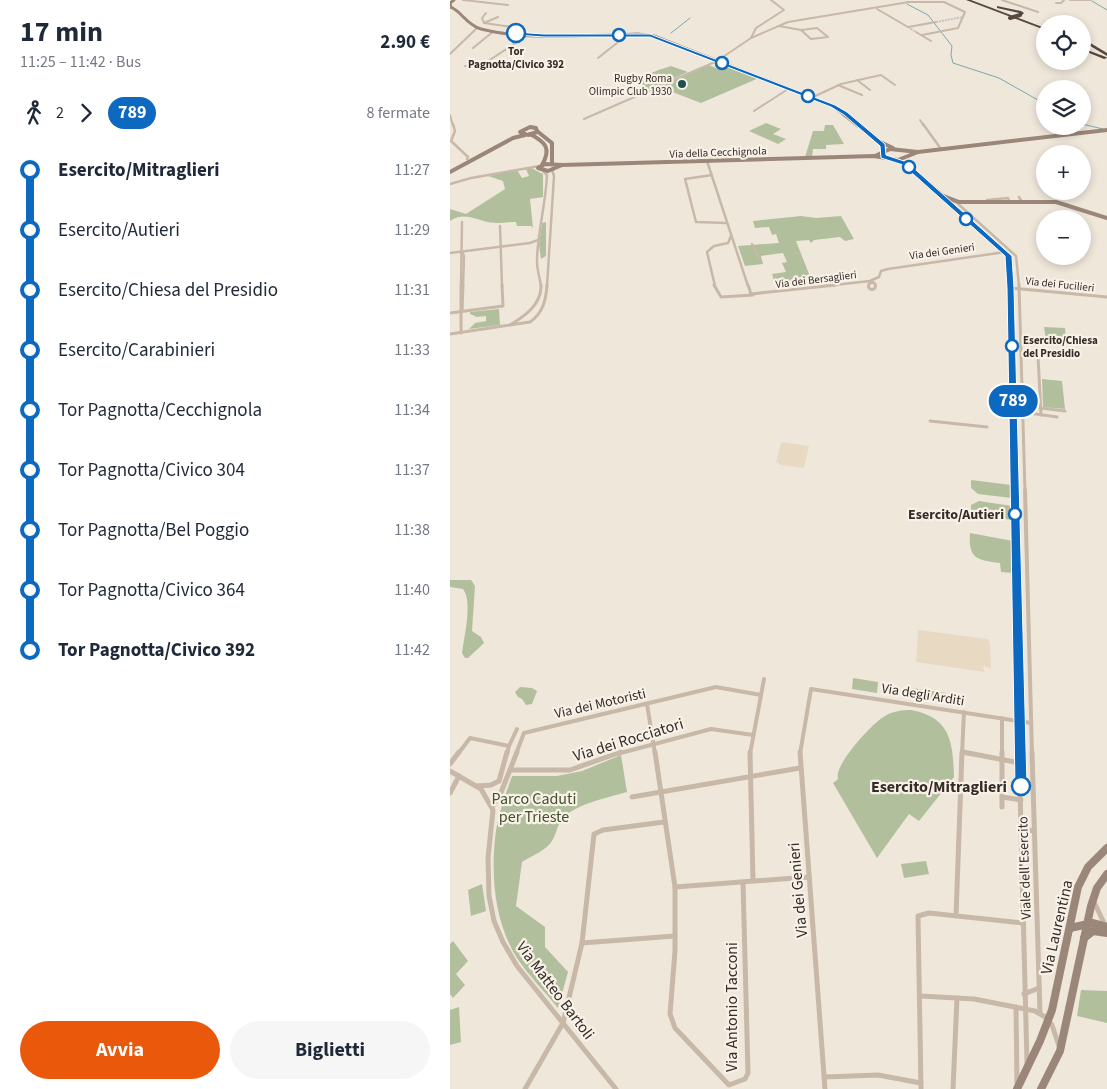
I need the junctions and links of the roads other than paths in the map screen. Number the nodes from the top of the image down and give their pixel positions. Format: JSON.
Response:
{"nodes":[{"id":1,"x":452,"y":0,"type":"edge"},
{"id":2,"x":463,"y":0,"type":"edge"},
{"id":3,"x":771,"y":0,"type":"edge"},
{"id":4,"x":968,"y":0,"type":"edge"},
{"id":5,"x":973,"y":0,"type":"edge"},
{"id":6,"x":978,"y":0,"type":"edge"},
{"id":7,"x":1002,"y":0,"type":"edge"},
{"id":8,"x":1064,"y":0,"type":"edge"},
{"id":9,"x":1070,"y":0,"type":"edge"},
{"id":10,"x":1090,"y":0,"type":"edge"},
{"id":11,"x":1056,"y":3,"type":"dead end"},
{"id":12,"x":508,"y":4,"type":"dead end"},
{"id":13,"x":877,"y":9,"type":"junction"},
{"id":14,"x":451,"y":10,"type":"edge"},
{"id":15,"x":1038,"y":12,"type":"dead end"},
{"id":16,"x":486,"y":13,"type":"dead end"},
{"id":17,"x":498,"y":17,"type":"dead end"},
{"id":18,"x":936,"y":22,"type":"tunnel mouth"},
{"id":19,"x":484,"y":23,"type":"junction"},
{"id":20,"x":1036,"y":24,"type":"edge"},
{"id":21,"x":1036,"y":25,"type":"edge"},
{"id":22,"x":776,"y":26,"type":"junction"},
{"id":23,"x":477,"y":28,"type":"junction"},
{"id":24,"x":514,"y":30,"type":"dead end"},
{"id":25,"x":801,"y":30,"type":"junction"},
{"id":26,"x":495,"y":31,"type":"junction"},
{"id":27,"x":916,"y":32,"type":"tunnel mouth"},
{"id":28,"x":627,"y":34,"type":"junction"},
{"id":29,"x":528,"y":35,"type":"junction"},
{"id":30,"x":922,"y":35,"type":"junction"},
{"id":31,"x":751,"y":38,"type":"junction"},
{"id":32,"x":931,"y":41,"type":"dead end"},
{"id":33,"x":1091,"y":46,"type":"edge"},
{"id":34,"x":473,"y":48,"type":"dead end"},
{"id":35,"x":1091,"y":50,"type":"edge"},
{"id":36,"x":450,"y":54,"type":"edge"},
{"id":37,"x":1107,"y":57,"type":"edge"},
{"id":38,"x":598,"y":58,"type":"dead end"},
{"id":39,"x":717,"y":61,"type":"junction"},
{"id":40,"x":465,"y":66,"type":"dead end"},
{"id":41,"x":857,"y":80,"type":"junction"},
{"id":42,"x":838,"y":85,"type":"junction"},
{"id":43,"x":896,"y":85,"type":"dead end"},
{"id":44,"x":788,"y":89,"type":"junction"},
{"id":45,"x":870,"y":90,"type":"dead end"},
{"id":46,"x":862,"y":95,"type":"dead end"},
{"id":47,"x":811,"y":98,"type":"junction"},
{"id":48,"x":754,"y":111,"type":"dead end"},
{"id":49,"x":450,"y":115,"type":"edge"},
{"id":50,"x":584,"y":119,"type":"dead end"},
{"id":51,"x":920,"y":120,"type":"dead end"},
{"id":52,"x":450,"y":129,"type":"edge"},
{"id":53,"x":455,"y":130,"type":"junction"},
{"id":54,"x":1107,"y":130,"type":"edge"},
{"id":55,"x":520,"y":131,"type":"junction"},
{"id":56,"x":537,"y":131,"type":"junction"},
{"id":57,"x":528,"y":135,"type":"junction"},
{"id":58,"x":880,"y":143,"type":"junction"},
{"id":59,"x":893,"y":148,"type":"junction"},
{"id":60,"x":941,"y":149,"type":"junction"},
{"id":61,"x":902,"y":150,"type":"junction"},
{"id":62,"x":882,"y":152,"type":"junction"},
{"id":63,"x":918,"y":152,"type":"junction"},
{"id":64,"x":874,"y":156,"type":"junction"},
{"id":65,"x":466,"y":157,"type":"junction"},
{"id":66,"x":904,"y":157,"type":"junction"},
{"id":67,"x":885,"y":158,"type":"junction"},
{"id":68,"x":895,"y":160,"type":"junction"},
{"id":69,"x":707,"y":161,"type":"junction"},
{"id":70,"x":905,"y":164,"type":"junction"},
{"id":71,"x":540,"y":166,"type":"junction"},
{"id":72,"x":450,"y":168,"type":"edge"},
{"id":73,"x":553,"y":168,"type":"junction"},
{"id":74,"x":543,"y":171,"type":"junction"},
{"id":75,"x":450,"y":172,"type":"edge"},
{"id":76,"x":548,"y":175,"type":"dead end"},
{"id":77,"x":712,"y":175,"type":"junction"},
{"id":78,"x":450,"y":184,"type":"edge"},
{"id":79,"x":941,"y":195,"type":"junction"},
{"id":80,"x":1019,"y":197,"type":"dead end"},
{"id":81,"x":949,"y":202,"type":"junction"},
{"id":82,"x":974,"y":202,"type":"junction"},
{"id":83,"x":1022,"y":202,"type":"junction"},
{"id":84,"x":959,"y":204,"type":"junction"},
{"id":85,"x":954,"y":208,"type":"junction"},
{"id":86,"x":1107,"y":218,"type":"edge"},
{"id":87,"x":462,"y":222,"type":"dead end"},
{"id":88,"x":540,"y":223,"type":"junction"},
{"id":89,"x":727,"y":223,"type":"junction"},
{"id":90,"x":500,"y":226,"type":"dead end"},
{"id":91,"x":541,"y":227,"type":"dead end"},
{"id":92,"x":548,"y":227,"type":"junction"},
{"id":93,"x":731,"y":236,"type":"junction"},
{"id":94,"x":538,"y":240,"type":"junction"},
{"id":95,"x":530,"y":243,"type":"junction"},
{"id":96,"x":752,"y":244,"type":"dead end"},
{"id":97,"x":538,"y":245,"type":"junction"},
{"id":98,"x":501,"y":247,"type":"junction"},
{"id":99,"x":1012,"y":251,"type":"junction"},
{"id":100,"x":462,"y":252,"type":"junction"},
{"id":101,"x":1005,"y":252,"type":"junction"},
{"id":102,"x":450,"y":253,"type":"edge"},
{"id":103,"x":758,"y":258,"type":"dead end"},
{"id":104,"x":542,"y":260,"type":"junction"},
{"id":105,"x":878,"y":277,"type":"joint"},
{"id":106,"x":1011,"y":288,"type":"junction"},
{"id":107,"x":1018,"y":288,"type":"junction"},
{"id":108,"x":755,"y":295,"type":"junction"},
{"id":109,"x":1107,"y":297,"type":"edge"},
{"id":110,"x":1011,"y":300,"type":"junction"},
{"id":111,"x":1019,"y":300,"type":"junction"},
{"id":112,"x":530,"y":310,"type":"junction"},
{"id":113,"x":462,"y":312,"type":"junction"},
{"id":114,"x":450,"y":313,"type":"edge"},
{"id":115,"x":538,"y":313,"type":"junction"},
{"id":116,"x":503,"y":327,"type":"junction"},
{"id":117,"x":461,"y":333,"type":"junction"},
{"id":118,"x":450,"y":334,"type":"edge"},
{"id":119,"x":1012,"y":352,"type":"junction"},
{"id":120,"x":1021,"y":355,"type":"junction"},
{"id":121,"x":1038,"y":356,"type":"dead end"},
{"id":122,"x":1013,"y":392,"type":"junction"},
{"id":123,"x":1022,"y":393,"type":"junction"},
{"id":124,"x":1040,"y":408,"type":"junction"},
{"id":125,"x":1065,"y":411,"type":"dead end"},
{"id":126,"x":1022,"y":412,"type":"junction"},
{"id":127,"x":1041,"y":415,"type":"junction"},
{"id":128,"x":1057,"y":417,"type":"dead end"},
{"id":129,"x":930,"y":421,"type":"dead end"},
{"id":130,"x":987,"y":427,"type":"dead end"},
{"id":131,"x":1014,"y":432,"type":"junction"},
{"id":132,"x":1023,"y":433,"type":"junction"},
{"id":133,"x":1014,"y":464,"type":"junction"},
{"id":134,"x":1024,"y":466,"type":"junction"},
{"id":135,"x":1015,"y":480,"type":"junction"},
{"id":136,"x":1024,"y":482,"type":"junction"},
{"id":137,"x":1016,"y":523,"type":"junction"},
{"id":138,"x":1026,"y":524,"type":"junction"},
{"id":139,"x":1017,"y":588,"type":"junction"},
{"id":140,"x":1027,"y":589,"type":"junction"},
{"id":141,"x":1018,"y":639,"type":"junction"},
{"id":142,"x":1029,"y":640,"type":"junction"},
{"id":143,"x":764,"y":679,"type":"dead end"},
{"id":144,"x":810,"y":689,"type":"joint"},
{"id":145,"x":761,"y":694,"type":"junction"},
{"id":146,"x":647,"y":704,"type":"junction"},
{"id":147,"x":964,"y":712,"type":"junction"},
{"id":148,"x":1002,"y":718,"type":"junction"},
{"id":149,"x":1019,"y":721,"type":"junction"},
{"id":150,"x":1031,"y":723,"type":"junction"},
{"id":151,"x":517,"y":729,"type":"dead end"},
{"id":152,"x":753,"y":734,"type":"junction"},
{"id":153,"x":653,"y":743,"type":"junction"},
{"id":154,"x":509,"y":746,"type":"junction"},
{"id":155,"x":962,"y":752,"type":"junction"},
{"id":156,"x":1002,"y":760,"type":"junction"},
{"id":157,"x":1020,"y":762,"type":"junction"},
{"id":158,"x":450,"y":764,"type":"edge"},
{"id":159,"x":800,"y":768,"type":"junction"},
{"id":160,"x":510,"y":770,"type":"junction"},
{"id":161,"x":450,"y":771,"type":"edge"},
{"id":162,"x":1020,"y":774,"type":"junction"},
{"id":163,"x":459,"y":776,"type":"junction"},
{"id":164,"x":1033,"y":776,"type":"junction"},
{"id":165,"x":750,"y":777,"type":"junction"},
{"id":166,"x":477,"y":786,"type":"junction"},
{"id":167,"x":662,"y":792,"type":"junction"},
{"id":168,"x":450,"y":794,"type":"edge"},
{"id":169,"x":632,"y":797,"type":"dead end"},
{"id":170,"x":1002,"y":797,"type":"junction"},
{"id":171,"x":1021,"y":800,"type":"junction"},
{"id":172,"x":492,"y":807,"type":"junction"},
{"id":173,"x":1002,"y":807,"type":"dead end"},
{"id":174,"x":664,"y":822,"type":"junction"},
{"id":175,"x":1021,"y":830,"type":"junction"},
{"id":176,"x":1034,"y":831,"type":"junction"},
{"id":177,"x":1107,"y":848,"type":"edge"},
{"id":178,"x":1107,"y":874,"type":"edge"},
{"id":179,"x":809,"y":877,"type":"junction"},
{"id":180,"x":753,"y":881,"type":"junction"},
{"id":181,"x":743,"y":882,"type":"junction"},
{"id":182,"x":676,"y":887,"type":"junction"},
{"id":183,"x":1093,"y":898,"type":"junction"},
{"id":184,"x":956,"y":916,"type":"junction"},
{"id":185,"x":1023,"y":923,"type":"junction"},
{"id":186,"x":1087,"y":923,"type":"junction"},
{"id":187,"x":1107,"y":927,"type":"edge"},
{"id":188,"x":1070,"y":928,"type":"junction"},
{"id":189,"x":1107,"y":933,"type":"edge"},
{"id":190,"x":675,"y":936,"type":"junction"},
{"id":191,"x":1084,"y":938,"type":"junction"},
{"id":192,"x":582,"y":943,"type":"junction"},
{"id":193,"x":1039,"y":988,"type":"junction"},
{"id":194,"x":1024,"y":994,"type":"junction"},
{"id":195,"x":921,"y":996,"type":"junction"},
{"id":196,"x":957,"y":998,"type":"junction"},
{"id":197,"x":1016,"y":1007,"type":"junction"},
{"id":198,"x":1025,"y":1009,"type":"junction"},
{"id":199,"x":1040,"y":1013,"type":"junction"},
{"id":200,"x":1048,"y":1020,"type":"junction"},
{"id":201,"x":563,"y":1023,"type":"junction"},
{"id":202,"x":1060,"y":1051,"type":"junction"},
{"id":203,"x":1027,"y":1068,"type":"junction"},
{"id":204,"x":824,"y":1077,"type":"junction"},
{"id":205,"x":921,"y":1086,"type":"edge"},
{"id":206,"x":1017,"y":1088,"type":"edge"},
{"id":207,"x":525,"y":1089,"type":"edge"},
{"id":208,"x":616,"y":1089,"type":"edge"},
{"id":209,"x":825,"y":1089,"type":"edge"},
{"id":210,"x":953,"y":1089,"type":"edge"},
{"id":211,"x":1041,"y":1089,"type":"edge"}],
"edges":[{"from":1,"to":14,"type":"street"},
{"from":2,"to":12,"type":"street"},
{"from":3,"to":31,"type":"street"},
{"from":4,"to":6,"type":"highway","bridge":true},
{"from":4,"to":21,"type":"highway"},
{"from":5,"to":20,"type":"highway"},
{"from":7,"to":15,"type":"street"},
{"from":8,"to":11,"type":"street"},
{"from":9,"to":10,"type":"street"},
{"from":13,"to":18,"type":"street"},
{"from":13,"to":22,"type":"street"},
{"from":13,"to":30,"type":"street"},
{"from":14,"to":23,"type":"street"},
{"from":16,"to":19,"type":"street"},
{"from":17,"to":19,"type":"street"},
{"from":19,"to":24,"type":"street"},
{"from":22,"to":25,"type":"street"},
{"from":22,"to":31,"type":"street"},
{"from":23,"to":26,"type":"street"},
{"from":23,"to":36,"type":"street"},
{"from":25,"to":25,"type":"street"},
{"from":26,"to":29,"type":"street"},
{"from":26,"to":34,"type":"street"},
{"from":27,"to":30,"type":"street"},
{"from":28,"to":29,"type":"street"},
{"from":28,"to":38,"type":"street"},
{"from":28,"to":39,"type":"street"},
{"from":29,"to":40,"type":"street"},
{"from":30,"to":32,"type":"street"},
{"from":31,"to":39,"type":"street"},
{"from":33,"to":37,"type":"highway"},
{"from":35,"to":37,"type":"highway"},
{"from":39,"to":44,"type":"street"},
{"from":39,"to":50,"type":"street"},
{"from":41,"to":42,"type":"street"},
{"from":41,"to":43,"type":"street"},
{"from":41,"to":45,"type":"street"},
{"from":42,"to":46,"type":"street"},
{"from":42,"to":47,"type":"street"},
{"from":44,"to":47,"type":"street"},
{"from":44,"to":48,"type":"street"},
{"from":47,"to":58,"type":"street"},
{"from":49,"to":53,"type":"street"},
{"from":51,"to":60,"type":"street"},
{"from":52,"to":53,"type":"street"},
{"from":53,"to":65,"type":"street"},
{"from":54,"to":60,"type":"street","name":"Via della Cecchignola"},
{"from":55,"to":56,"type":"street"},
{"from":55,"to":57,"type":"street"},
{"from":55,"to":65,"type":"street"},
{"from":56,"to":57,"type":"street"},
{"from":56,"to":73,"type":"street"},
{"from":57,"to":71,"type":"street"},
{"from":57,"to":75,"type":"street"},
{"from":58,"to":59,"type":"street"},
{"from":58,"to":62,"type":"street"},
{"from":59,"to":61,"type":"street","name":"Via della Cecchignola"},
{"from":59,"to":62,"type":"street","name":"Via della Cecchignola"},
{"from":60,"to":63,"type":"street","name":"Via della Cecchignola"},
{"from":61,"to":63,"type":"street","name":"Via della Cecchignola"},
{"from":61,"to":66,"type":"street"},
{"from":62,"to":64,"type":"street","name":"Via della Cecchignola"},
{"from":62,"to":67,"type":"street"},
{"from":63,"to":66,"type":"street","name":"Via della Cecchignola"},
{"from":64,"to":67,"type":"street","name":"Via della Cecchignola"},
{"from":64,"to":69,"type":"street","name":"Via della Cecchignola"},
{"from":65,"to":72,"type":"street"},
{"from":66,"to":68,"type":"street","name":"Via della Cecchignola"},
{"from":66,"to":70,"type":"street"},
{"from":67,"to":68,"type":"street","name":"Via della Cecchignola"},
{"from":68,"to":70,"type":"street"},
{"from":69,"to":73,"type":"street","name":"Via della Cecchignola"},
{"from":69,"to":77,"type":"street"},
{"from":70,"to":79,"type":"street"},
{"from":71,"to":73,"type":"street"},
{"from":71,"to":74,"type":"street"},
{"from":71,"to":78,"type":"street"},
{"from":73,"to":74,"type":"street"},
{"from":73,"to":76,"type":"street"},
{"from":73,"to":92,"type":"street"},
{"from":74,"to":88,"type":"street"},
{"from":77,"to":89,"type":"street"},
{"from":77,"to":89,"type":"street"},
{"from":79,"to":81,"type":"street"},
{"from":79,"to":84,"type":"street"},
{"from":80,"to":83,"type":"street"},
{"from":81,"to":84,"type":"street"},
{"from":81,"to":85,"type":"street"},
{"from":82,"to":83,"type":"street"},
{"from":82,"to":84,"type":"street"},
{"from":82,"to":84,"type":"street"},
{"from":83,"to":86,"type":"street"},
{"from":84,"to":85,"type":"street"},
{"from":84,"to":99,"type":"street"},
{"from":85,"to":101,"type":"street"},
{"from":87,"to":100,"type":"street"},
{"from":88,"to":92,"type":"street"},
{"from":88,"to":94,"type":"street"},
{"from":89,"to":93,"type":"street"},
{"from":90,"to":98,"type":"street"},
{"from":91,"to":92,"type":"street"},
{"from":92,"to":104,"type":"street"},
{"from":93,"to":108,"type":"street"},
{"from":93,"to":108,"type":"street","name":"Via dei Bersaglieri"},
{"from":94,"to":95,"type":"street"},
{"from":94,"to":97,"type":"street"},
{"from":95,"to":97,"type":"street"},
{"from":95,"to":98,"type":"street"},
{"from":96,"to":103,"type":"street"},
{"from":97,"to":104,"type":"street"},
{"from":98,"to":100,"type":"street"},
{"from":98,"to":113,"type":"street"},
{"from":99,"to":101,"type":"street","name":"Via dei Genieri"},
{"from":99,"to":107,"type":"street","name":"Viale dell'Esercito"},
{"from":100,"to":102,"type":"street"},
{"from":100,"to":113,"type":"street"},
{"from":101,"to":105,"type":"street","name":"Via dei Genieri"},
{"from":101,"to":106,"type":"street","name":"Viale dell'Esercito"},
{"from":104,"to":112,"type":"street"},
{"from":104,"to":115,"type":"street"},
{"from":105,"to":108,"type":"street","name":"Via dei Bersaglieri"},
{"from":106,"to":107,"type":"street","name":"Via dei Fucilieri"},
{"from":106,"to":110,"type":"street","name":"Viale dell'Esercito"},
{"from":107,"to":109,"type":"street","name":"Via dei Fucilieri"},
{"from":107,"to":111,"type":"street","name":"Viale dell'Esercito"},
{"from":110,"to":111,"type":"street"},
{"from":110,"to":119,"type":"street","name":"Viale dell'Esercito"},
{"from":111,"to":120,"type":"street","name":"Viale dell'Esercito"},
{"from":112,"to":115,"type":"street"},
{"from":112,"to":116,"type":"street"},
{"from":113,"to":114,"type":"street"},
{"from":113,"to":117,"type":"street"},
{"from":115,"to":116,"type":"street"},
{"from":116,"to":117,"type":"street"},
{"from":117,"to":118,"type":"street"},
{"from":119,"to":120,"type":"street"},
{"from":119,"to":122,"type":"street","name":"Viale dell'Esercito"},
{"from":120,"to":123,"type":"street","name":"Viale dell'Esercito"},
{"from":121,"to":124,"type":"street"},
{"from":122,"to":123,"type":"street"},
{"from":122,"to":131,"type":"street","name":"Viale dell'Esercito"},
{"from":123,"to":126,"type":"street","name":"Viale dell'Esercito"},
{"from":124,"to":125,"type":"street"},
{"from":124,"to":127,"type":"street"},
{"from":126,"to":127,"type":"street"},
{"from":126,"to":132,"type":"street","name":"Viale dell'Esercito"},
{"from":127,"to":128,"type":"street"},
{"from":129,"to":130,"type":"street"},
{"from":131,"to":132,"type":"street"},
{"from":131,"to":133,"type":"street","name":"Viale dell'Esercito"},
{"from":132,"to":134,"type":"street","name":"Viale dell'Esercito"},
{"from":133,"to":134,"type":"street"},
{"from":133,"to":135,"type":"street","name":"Viale dell'Esercito"},
{"from":134,"to":136,"type":"street","name":"Viale dell'Esercito"},
{"from":135,"to":136,"type":"street"},
{"from":135,"to":137,"type":"street","name":"Viale dell'Esercito"},
{"from":136,"to":138,"type":"street","name":"Viale dell'Esercito"},
{"from":137,"to":138,"type":"street"},
{"from":137,"to":139,"type":"street","name":"Viale dell'Esercito"},
{"from":138,"to":140,"type":"street","name":"Viale dell'Esercito"},
{"from":139,"to":140,"type":"street"},
{"from":139,"to":141,"type":"street","name":"Viale dell'Esercito"},
{"from":140,"to":142,"type":"street","name":"Viale dell'Esercito"},
{"from":141,"to":142,"type":"street"},
{"from":141,"to":149,"type":"street","name":"Viale dell'Esercito"},
{"from":142,"to":150,"type":"street","name":"Viale dell'Esercito"},
{"from":143,"to":145,"type":"street"},
{"from":144,"to":147,"type":"street","name":"Via degli Arditi"},
{"from":144,"to":159,"type":"street","name":"Via dei Genieri"},
{"from":145,"to":146,"type":"street","name":"Via dei Motoristi"},
{"from":145,"to":152,"type":"street"},
{"from":146,"to":153,"type":"street"},
{"from":146,"to":160,"type":"street","name":"Via dei Motoristi"},
{"from":147,"to":148,"type":"street","name":"Via degli Arditi"},
{"from":147,"to":155,"type":"street"},
{"from":148,"to":149,"type":"street","name":"Via degli Arditi"},
{"from":148,"to":156,"type":"street"},
{"from":149,"to":150,"type":"street","name":"Via degli Arditi"},
{"from":149,"to":157,"type":"street","name":"Viale dell'Esercito"},
{"from":150,"to":164,"type":"street","name":"Viale dell'Esercito"},
{"from":151,"to":154,"type":"street"},
{"from":152,"to":153,"type":"street","name":"Via dei Rocciatori"},
{"from":152,"to":165,"type":"street"},
{"from":153,"to":160,"type":"street","name":"Via dei Rocciatori"},
{"from":153,"to":167,"type":"street"},
{"from":154,"to":158,"type":"street"},
{"from":154,"to":166,"type":"street"},
{"from":155,"to":156,"type":"street"},
{"from":155,"to":184,"type":"street"},
{"from":156,"to":157,"type":"street"},
{"from":156,"to":170,"type":"street"},
{"from":157,"to":162,"type":"street","name":"Viale dell'Esercito"},
{"from":159,"to":165,"type":"street"},
{"from":159,"to":179,"type":"street","name":"Via dei Genieri"},
{"from":160,"to":172,"type":"street","name":"Via dei Motoristi"},
{"from":161,"to":163,"type":"street"},
{"from":162,"to":164,"type":"street"},
{"from":162,"to":171,"type":"street","name":"Viale dell'Esercito"},
{"from":163,"to":166,"type":"street"},
{"from":163,"to":168,"type":"street"},
{"from":164,"to":176,"type":"street","name":"Viale dell'Esercito"},
{"from":165,"to":167,"type":"street"},
{"from":165,"to":180,"type":"street"},
{"from":166,"to":172,"type":"street"},
{"from":167,"to":169,"type":"street"},
{"from":167,"to":174,"type":"street"},
{"from":170,"to":171,"type":"street"},
{"from":170,"to":173,"type":"street"},
{"from":171,"to":175,"type":"street","name":"Viale dell'Esercito"},
{"from":172,"to":201,"type":"street","name":"Via Matteo Bartoli"},
{"from":174,"to":182,"type":"street"},
{"from":174,"to":192,"type":"street"},
{"from":175,"to":176,"type":"street"},
{"from":175,"to":185,"type":"street","name":"Viale dell'Esercito"},
{"from":176,"to":193,"type":"street","name":"Viale dell'Esercito"},
{"from":177,"to":188,"type":"street","name":"Via Laurentina"},
{"from":178,"to":183,"type":"street","name":"Via Laurentina"},
{"from":179,"to":180,"type":"street"},
{"from":179,"to":204,"type":"street","name":"Via dei Genieri"},
{"from":180,"to":181,"type":"street"},
{"from":181,"to":182,"type":"street"},
{"from":181,"to":190,"type":"street","name":"Via Antonio Tacconi"},
{"from":182,"to":190,"type":"street"},
{"from":183,"to":186,"type":"street","name":"Via Laurentina"},
{"from":183,"to":187,"type":"street"},
{"from":184,"to":185,"type":"street"},
{"from":184,"to":195,"type":"street"},
{"from":185,"to":194,"type":"street","name":"Viale dell'Esercito"},
{"from":186,"to":187,"type":"street"},
{"from":186,"to":188,"type":"street"},
{"from":186,"to":191,"type":"street","name":"Via Laurentina"},
{"from":188,"to":200,"type":"street","name":"Via Laurentina"},
{"from":189,"to":191,"type":"street"},
{"from":190,"to":192,"type":"street"},
{"from":191,"to":202,"type":"street","name":"Via Laurentina"},
{"from":192,"to":201,"type":"street"},
{"from":193,"to":194,"type":"street"},
{"from":193,"to":199,"type":"street","name":"Viale dell'Esercito"},
{"from":194,"to":198,"type":"street","name":"Viale dell'Esercito"},
{"from":195,"to":196,"type":"street"},
{"from":195,"to":205,"type":"street"},
{"from":196,"to":197,"type":"street"},
{"from":196,"to":210,"type":"street"},
{"from":197,"to":198,"type":"street"},
{"from":197,"to":206,"type":"street"},
{"from":198,"to":199,"type":"street"},
{"from":198,"to":203,"type":"street","name":"Viale dell'Esercito"},
{"from":199,"to":200,"type":"street"},
{"from":200,"to":202,"type":"street"},
{"from":200,"to":203,"type":"street","name":"Via Laurentina"},
{"from":201,"to":207,"type":"street"},
{"from":201,"to":208,"type":"street","name":"Via Matteo Bartoli"},
{"from":202,"to":211,"type":"street","name":"Via Laurentina"},
{"from":203,"to":206,"type":"street","name":"Via Laurentina"},
{"from":204,"to":205,"type":"street"},
{"from":204,"to":209,"type":"street","name":"Via dei Genieri"}]}
